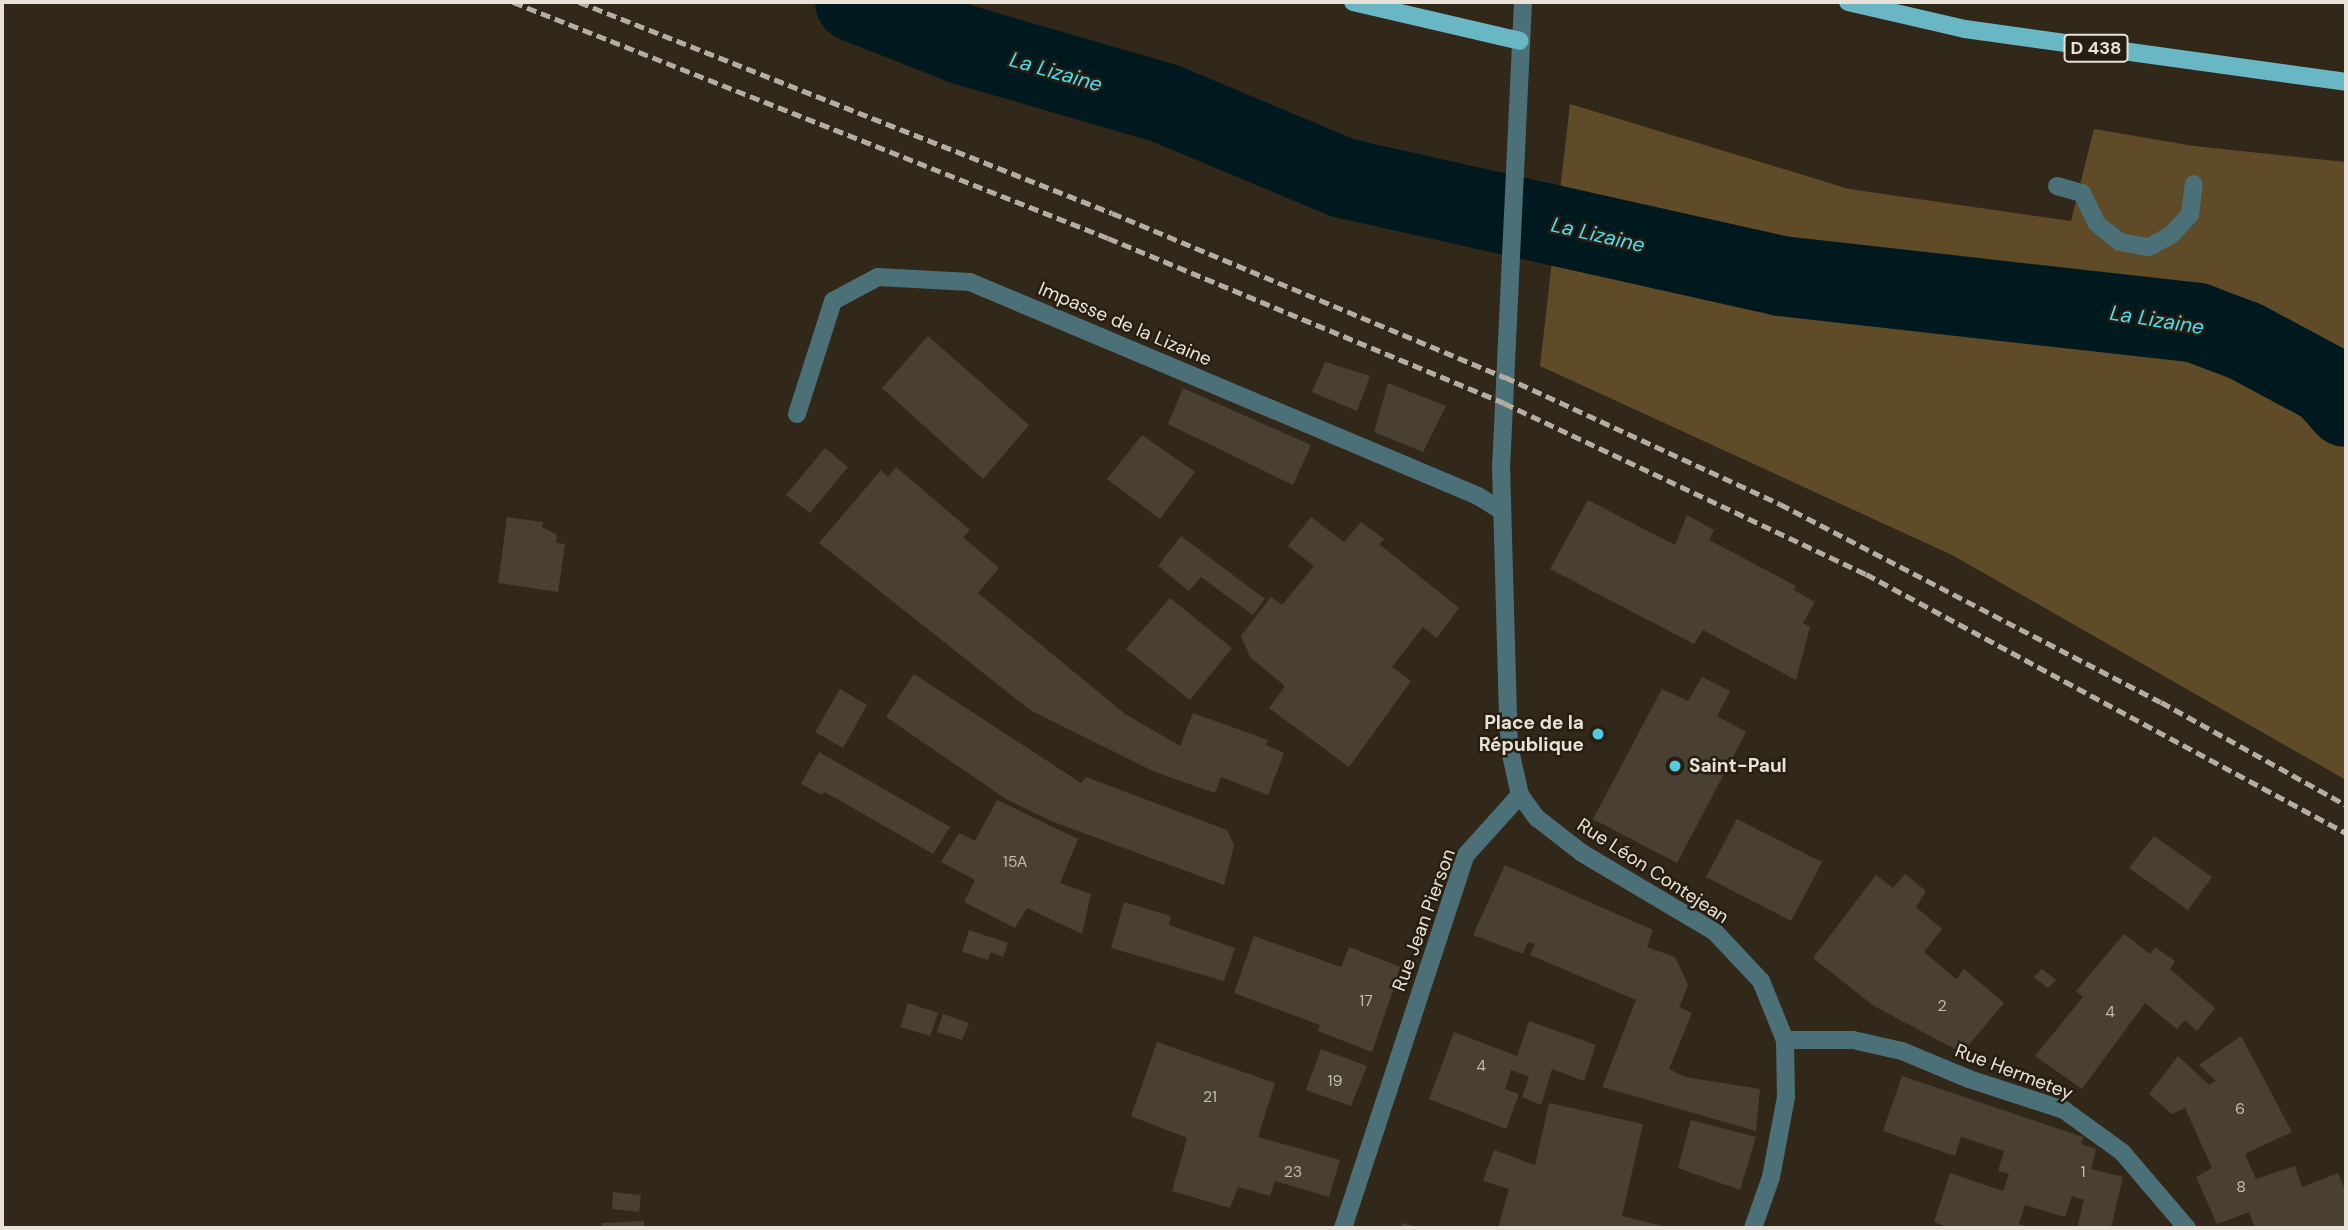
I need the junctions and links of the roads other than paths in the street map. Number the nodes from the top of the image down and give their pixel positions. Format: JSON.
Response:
{"nodes":[{"id":1,"x":1353,"y":2,"type":"edge"},
{"id":2,"x":1523,"y":2,"type":"edge"},
{"id":3,"x":1849,"y":2,"type":"edge"},
{"id":4,"x":1520,"y":41,"type":"junction"},
{"id":5,"x":2346,"y":82,"type":"edge"},
{"id":6,"x":2194,"y":184,"type":"dead end"},
{"id":7,"x":2057,"y":186,"type":"dead end"},
{"id":8,"x":797,"y":414,"type":"dead end"},
{"id":9,"x":1502,"y":512,"type":"junction"},
{"id":10,"x":1520,"y":795,"type":"junction"},
{"id":11,"x":1785,"y":1040,"type":"junction"},
{"id":12,"x":1343,"y":1228,"type":"edge"},
{"id":13,"x":1753,"y":1228,"type":"edge"},
{"id":14,"x":2187,"y":1228,"type":"edge"}],
"edges":[{"from":1,"to":4,"type":"main road"},
{"from":2,"to":4,"type":"street"},
{"from":3,"to":5,"type":"main road","number":"D 438"},
{"from":4,"to":9,"type":"street"},
{"from":6,"to":7,"type":"street"},
{"from":8,"to":9,"type":"street","name":"Impasse de la Lizaine"},
{"from":9,"to":10,"type":"street"},
{"from":10,"to":11,"type":"street","name":"Rue Léon Contejean"},
{"from":10,"to":12,"type":"street","name":"Rue Jean Pierson"},
{"from":11,"to":13,"type":"street","name":"Rue Léon Contejean"},
{"from":11,"to":14,"type":"street","name":"Rue Hermetey"}]}
